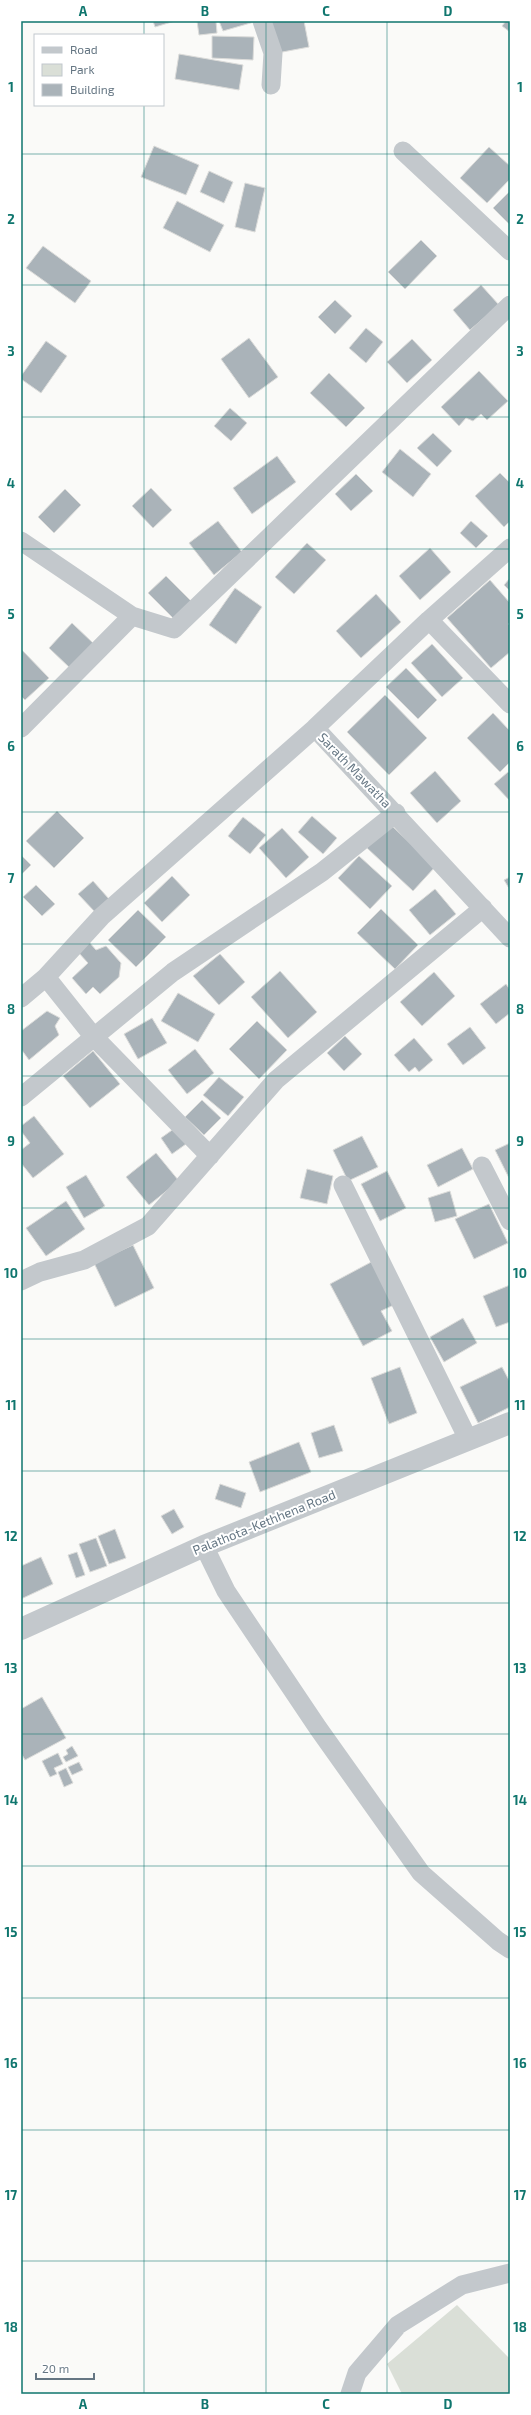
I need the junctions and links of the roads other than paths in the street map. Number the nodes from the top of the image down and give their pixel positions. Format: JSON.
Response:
{"nodes":[{"id":1,"x":262,"y":21,"type":"edge"},
{"id":2,"x":271,"y":85,"type":"dead end"},
{"id":3,"x":403,"y":151,"type":"dead end"},
{"id":4,"x":510,"y":251,"type":"edge"},
{"id":5,"x":510,"y":305,"type":"edge"},
{"id":6,"x":21,"y":541,"type":"edge"},
{"id":7,"x":510,"y":548,"type":"edge"},
{"id":8,"x":132,"y":616,"type":"junction"},
{"id":9,"x":429,"y":620,"type":"junction"},
{"id":10,"x":510,"y":704,"type":"edge"},
{"id":11,"x":21,"y":728,"type":"edge"},
{"id":12,"x":315,"y":728,"type":"junction"},
{"id":13,"x":396,"y":813,"type":"junction"},
{"id":14,"x":483,"y":908,"type":"junction"},
{"id":15,"x":510,"y":938,"type":"edge"},
{"id":16,"x":46,"y":978,"type":"junction"},
{"id":17,"x":21,"y":998,"type":"edge"},
{"id":18,"x":93,"y":1036,"type":"junction"},
{"id":19,"x":21,"y":1097,"type":"edge"},
{"id":20,"x":210,"y":1156,"type":"junction"},
{"id":21,"x":482,"y":1166,"type":"dead end"},
{"id":22,"x":343,"y":1185,"type":"dead end"},
{"id":23,"x":510,"y":1221,"type":"edge"},
{"id":24,"x":21,"y":1281,"type":"edge"},
{"id":25,"x":510,"y":1423,"type":"edge"},
{"id":26,"x":468,"y":1439,"type":"junction"},
{"id":27,"x":204,"y":1546,"type":"junction"},
{"id":28,"x":21,"y":1629,"type":"edge"},
{"id":29,"x":510,"y":1949,"type":"edge"},
{"id":30,"x":510,"y":2273,"type":"edge"},
{"id":31,"x":350,"y":2394,"type":"edge"}],
"edges":[{"from":1,"to":2,"type":"street"},
{"from":3,"to":4,"type":"street"},
{"from":5,"to":8,"type":"street"},
{"from":6,"to":8,"type":"street"},
{"from":7,"to":9,"type":"street","name":"Sarath Mawatha"},
{"from":8,"to":11,"type":"street"},
{"from":9,"to":10,"type":"street"},
{"from":9,"to":12,"type":"street","name":"Sarath Mawatha"},
{"from":12,"to":13,"type":"street","name":"Sarath Mawatha"},
{"from":12,"to":16,"type":"street"},
{"from":13,"to":14,"type":"street","name":"Sarath Mawatha"},
{"from":13,"to":18,"type":"street"},
{"from":14,"to":15,"type":"street","name":"Sarath Mawatha"},
{"from":14,"to":20,"type":"street"},
{"from":16,"to":17,"type":"street"},
{"from":16,"to":18,"type":"street"},
{"from":18,"to":19,"type":"street"},
{"from":18,"to":20,"type":"street"},
{"from":20,"to":24,"type":"street"},
{"from":21,"to":23,"type":"street"},
{"from":22,"to":26,"type":"street"},
{"from":25,"to":26,"type":"street","name":"Palathota-Kethhena Road"},
{"from":26,"to":27,"type":"street","name":"Palathota-Kethhena Road"},
{"from":27,"to":28,"type":"street","name":"Palathota-Kethhena Road"},
{"from":27,"to":29,"type":"street"},
{"from":30,"to":31,"type":"street"}]}
